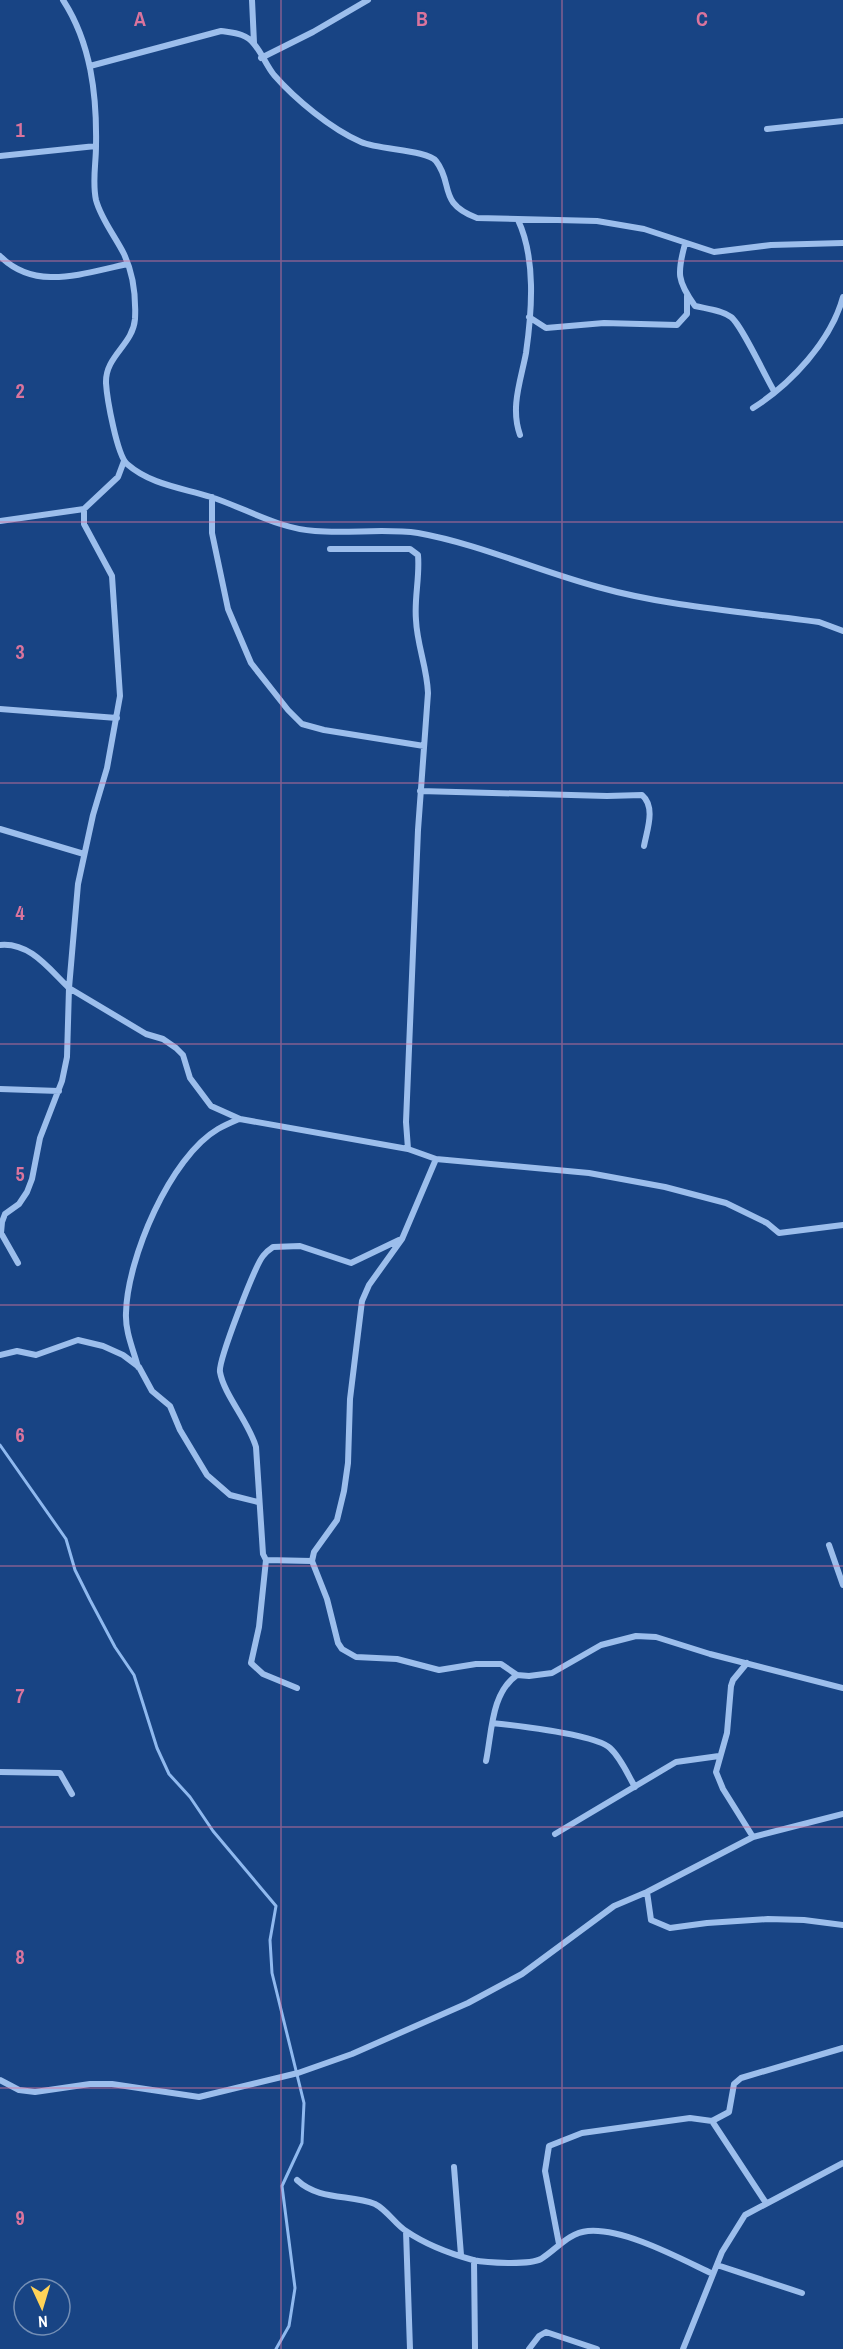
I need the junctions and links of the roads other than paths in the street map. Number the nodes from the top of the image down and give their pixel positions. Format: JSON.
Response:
{"nodes":[{"id":1,"x":63,"y":0,"type":"edge"},
{"id":2,"x":252,"y":0,"type":"edge"},
{"id":3,"x":368,"y":0,"type":"edge"},
{"id":4,"x":254,"y":43,"type":"junction"},
{"id":5,"x":261,"y":58,"type":"junction"},
{"id":6,"x":90,"y":66,"type":"junction"},
{"id":7,"x":843,"y":121,"type":"edge"},
{"id":8,"x":767,"y":129,"type":"dead end"},
{"id":9,"x":96,"y":146,"type":"junction"},
{"id":10,"x":0,"y":156,"type":"edge"},
{"id":11,"x":518,"y":220,"type":"junction"},
{"id":12,"x":843,"y":243,"type":"edge"},
{"id":13,"x":685,"y":244,"type":"junction"},
{"id":14,"x":0,"y":256,"type":"edge"},
{"id":15,"x":128,"y":264,"type":"junction"},
{"id":16,"x":687,"y":295,"type":"junction"},
{"id":17,"x":843,"y":297,"type":"edge"},
{"id":18,"x":529,"y":317,"type":"junction"},
{"id":19,"x":774,"y":391,"type":"junction"},
{"id":20,"x":753,"y":408,"type":"dead end"},
{"id":21,"x":520,"y":435,"type":"dead end"},
{"id":22,"x":124,"y":462,"type":"junction"},
{"id":23,"x":212,"y":497,"type":"junction"},
{"id":24,"x":84,"y":509,"type":"junction"},
{"id":25,"x":0,"y":521,"type":"edge"},
{"id":26,"x":330,"y":549,"type":"dead end"},
{"id":27,"x":843,"y":631,"type":"edge"},
{"id":28,"x":0,"y":709,"type":"edge"},
{"id":29,"x":117,"y":718,"type":"junction"},
{"id":30,"x":424,"y":746,"type":"junction"},
{"id":31,"x":420,"y":791,"type":"junction"},
{"id":32,"x":0,"y":829,"type":"edge"},
{"id":33,"x":644,"y":846,"type":"dead end"},
{"id":34,"x":84,"y":854,"type":"junction"},
{"id":35,"x":0,"y":945,"type":"edge"},
{"id":36,"x":69,"y":987,"type":"junction"},
{"id":37,"x":0,"y":1089,"type":"edge"},
{"id":38,"x":59,"y":1091,"type":"junction"},
{"id":39,"x":240,"y":1119,"type":"junction"},
{"id":40,"x":408,"y":1149,"type":"junction"},
{"id":41,"x":436,"y":1159,"type":"junction"},
{"id":42,"x":843,"y":1225,"type":"edge"},
{"id":43,"x":402,"y":1239,"type":"junction"},
{"id":44,"x":18,"y":1263,"type":"dead end"},
{"id":45,"x":0,"y":1355,"type":"edge"},
{"id":46,"x":139,"y":1368,"type":"junction"},
{"id":47,"x":258,"y":1502,"type":"junction"},
{"id":48,"x":830,"y":1545,"type":"dead end"},
{"id":49,"x":266,"y":1560,"type":"junction"},
{"id":50,"x":312,"y":1561,"type":"junction"},
{"id":51,"x":843,"y":1585,"type":"edge"},
{"id":52,"x":747,"y":1663,"type":"junction"},
{"id":53,"x":518,"y":1675,"type":"junction"},
{"id":54,"x":297,"y":1688,"type":"dead end"},
{"id":55,"x":843,"y":1688,"type":"edge"},
{"id":56,"x":493,"y":1723,"type":"junction"},
{"id":57,"x":719,"y":1756,"type":"junction"},
{"id":58,"x":486,"y":1761,"type":"dead end"},
{"id":59,"x":0,"y":1772,"type":"edge"},
{"id":60,"x":635,"y":1787,"type":"junction"},
{"id":61,"x":72,"y":1794,"type":"dead end"},
{"id":62,"x":843,"y":1814,"type":"edge"},
{"id":63,"x":555,"y":1834,"type":"dead end"},
{"id":64,"x":753,"y":1837,"type":"junction"},
{"id":65,"x":647,"y":1892,"type":"junction"},
{"id":66,"x":843,"y":1925,"type":"edge"},
{"id":67,"x":843,"y":2048,"type":"edge"},
{"id":68,"x":0,"y":2080,"type":"edge"},
{"id":69,"x":712,"y":2121,"type":"junction"},
{"id":70,"x":843,"y":2163,"type":"edge"},
{"id":71,"x":454,"y":2168,"type":"dead end"},
{"id":72,"x":297,"y":2180,"type":"dead end"},
{"id":73,"x":766,"y":2203,"type":"junction"},
{"id":74,"x":406,"y":2231,"type":"junction"},
{"id":75,"x":559,"y":2244,"type":"junction"},
{"id":76,"x":461,"y":2255,"type":"junction"},
{"id":77,"x":474,"y":2260,"type":"junction"},
{"id":78,"x":717,"y":2265,"type":"junction"},
{"id":79,"x":712,"y":2274,"type":"junction"},
{"id":80,"x":802,"y":2293,"type":"dead end"},
{"id":81,"x":475,"y":2348,"type":"edge"},
{"id":82,"x":410,"y":2349,"type":"edge"},
{"id":83,"x":529,"y":2349,"type":"edge"},
{"id":84,"x":597,"y":2349,"type":"edge"},
{"id":85,"x":683,"y":2349,"type":"edge"}],
"edges":[{"from":1,"to":6,"type":"street"},
{"from":2,"to":4,"type":"street"},
{"from":3,"to":5,"type":"street"},
{"from":4,"to":5,"type":"street"},
{"from":4,"to":6,"type":"street"},
{"from":5,"to":11,"type":"street"},
{"from":6,"to":9,"type":"street"},
{"from":7,"to":8,"type":"street"},
{"from":9,"to":10,"type":"street"},
{"from":9,"to":15,"type":"street"},
{"from":11,"to":13,"type":"street"},
{"from":11,"to":18,"type":"street"},
{"from":12,"to":13,"type":"street"},
{"from":13,"to":16,"type":"street"},
{"from":14,"to":15,"type":"street"},
{"from":15,"to":22,"type":"street"},
{"from":16,"to":18,"type":"street"},
{"from":16,"to":19,"type":"street"},
{"from":17,"to":19,"type":"street"},
{"from":18,"to":21,"type":"street"},
{"from":19,"to":20,"type":"street"},
{"from":22,"to":23,"type":"street"},
{"from":22,"to":24,"type":"street"},
{"from":23,"to":27,"type":"street"},
{"from":23,"to":30,"type":"street"},
{"from":24,"to":25,"type":"street"},
{"from":24,"to":29,"type":"street"},
{"from":26,"to":30,"type":"street"},
{"from":28,"to":29,"type":"street"},
{"from":29,"to":34,"type":"street"},
{"from":30,"to":31,"type":"street"},
{"from":31,"to":33,"type":"street"},
{"from":31,"to":40,"type":"street"},
{"from":32,"to":34,"type":"street"},
{"from":34,"to":36,"type":"street"},
{"from":35,"to":36,"type":"street"},
{"from":36,"to":38,"type":"street"},
{"from":36,"to":39,"type":"street"},
{"from":37,"to":38,"type":"street"},
{"from":38,"to":44,"type":"street"},
{"from":39,"to":40,"type":"street"},
{"from":39,"to":46,"type":"street"},
{"from":40,"to":41,"type":"street"},
{"from":41,"to":42,"type":"street"},
{"from":41,"to":43,"type":"street"},
{"from":43,"to":47,"type":"street"},
{"from":43,"to":50,"type":"street"},
{"from":45,"to":46,"type":"street"},
{"from":46,"to":47,"type":"street"},
{"from":47,"to":49,"type":"street"},
{"from":48,"to":51,"type":"street"},
{"from":49,"to":50,"type":"street"},
{"from":49,"to":54,"type":"street"},
{"from":50,"to":53,"type":"street"},
{"from":52,"to":53,"type":"street"},
{"from":52,"to":55,"type":"street"},
{"from":52,"to":57,"type":"street"},
{"from":53,"to":56,"type":"street"},
{"from":56,"to":58,"type":"street"},
{"from":56,"to":60,"type":"street"},
{"from":57,"to":60,"type":"street"},
{"from":57,"to":64,"type":"street"},
{"from":59,"to":61,"type":"street"},
{"from":60,"to":63,"type":"street"},
{"from":62,"to":64,"type":"street"},
{"from":64,"to":65,"type":"street"},
{"from":65,"to":66,"type":"street"},
{"from":65,"to":68,"type":"street"},
{"from":67,"to":69,"type":"street"},
{"from":69,"to":73,"type":"street"},
{"from":69,"to":75,"type":"street"},
{"from":70,"to":73,"type":"street"},
{"from":71,"to":76,"type":"street"},
{"from":72,"to":74,"type":"street"},
{"from":73,"to":78,"type":"street"},
{"from":74,"to":76,"type":"street"},
{"from":74,"to":82,"type":"street"},
{"from":75,"to":77,"type":"street"},
{"from":75,"to":79,"type":"street"},
{"from":76,"to":77,"type":"street"},
{"from":77,"to":81,"type":"street"},
{"from":78,"to":79,"type":"street"},
{"from":78,"to":80,"type":"street"},
{"from":79,"to":85,"type":"street"},
{"from":83,"to":84,"type":"street"}]}
